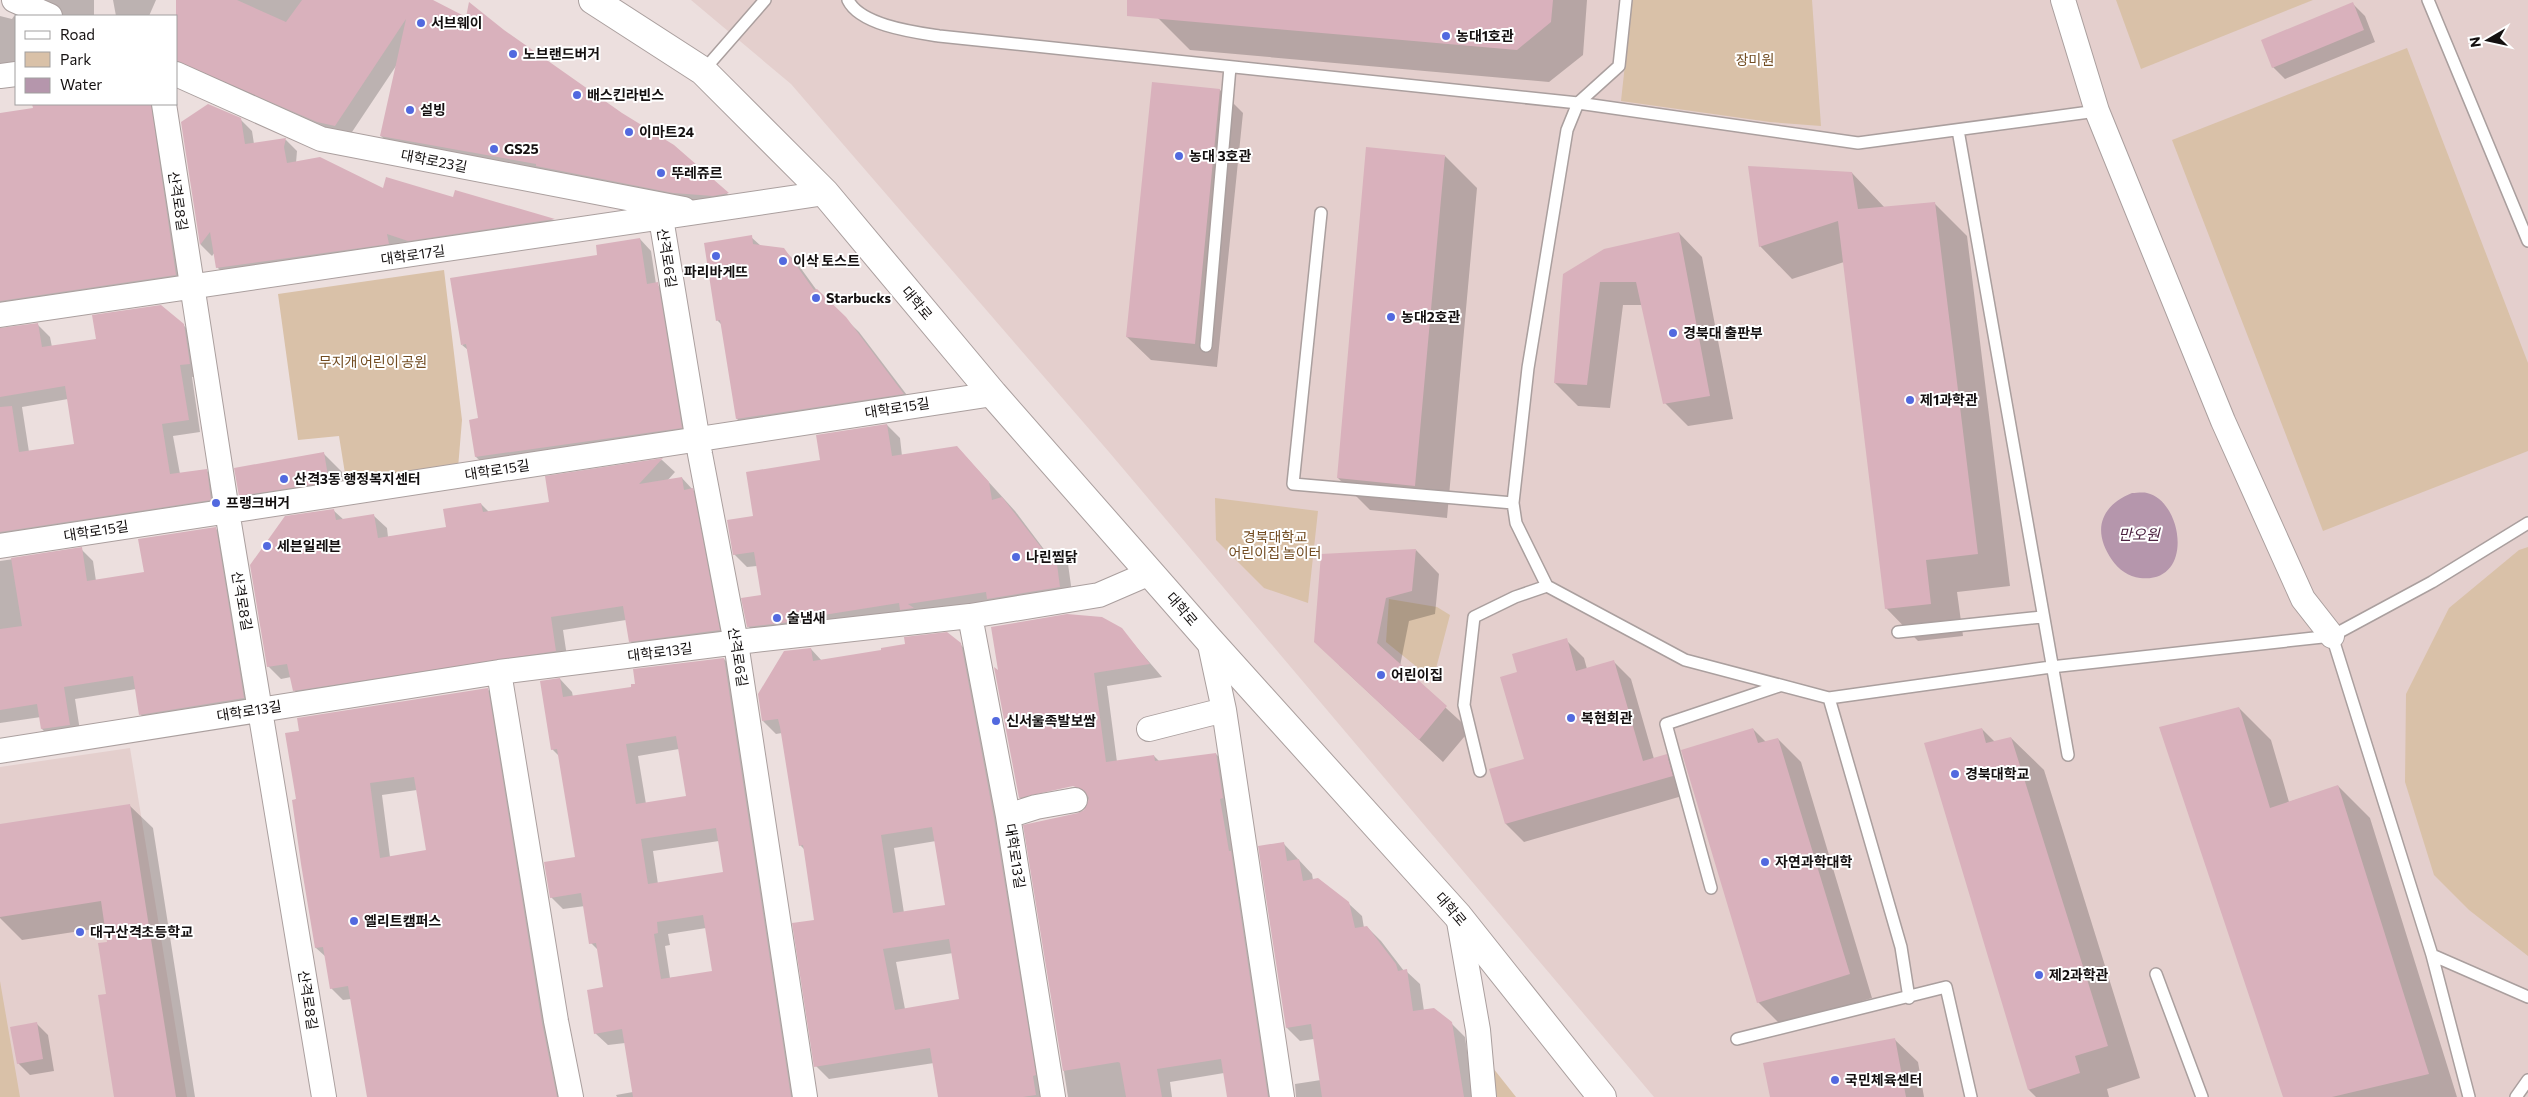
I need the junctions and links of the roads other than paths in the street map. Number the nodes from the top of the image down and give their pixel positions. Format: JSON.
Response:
{"nodes":[{"id":1,"x":14,"y":0,"type":"edge"},
{"id":2,"x":594,"y":0,"type":"edge"},
{"id":3,"x":764,"y":0,"type":"edge"},
{"id":4,"x":848,"y":0,"type":"edge"},
{"id":5,"x":1626,"y":0,"type":"edge"},
{"id":6,"x":2063,"y":0,"type":"edge"},
{"id":7,"x":2428,"y":0,"type":"edge"},
{"id":8,"x":48,"y":15,"type":"edge"},
{"id":9,"x":1230,"y":67,"type":"junction"},
{"id":10,"x":703,"y":71,"type":"junction"},
{"id":11,"x":15,"y":74,"type":"edge"},
{"id":12,"x":178,"y":75,"type":"edge"},
{"id":13,"x":0,"y":76,"type":"edge"},
{"id":14,"x":1578,"y":103,"type":"junction"},
{"id":15,"x":164,"y":105,"type":"edge"},
{"id":16,"x":2098,"y":111,"type":"junction"},
{"id":17,"x":1958,"y":130,"type":"junction"},
{"id":18,"x":825,"y":194,"type":"junction"},
{"id":19,"x":703,"y":212,"type":"junction"},
{"id":20,"x":1320,"y":214,"type":"dead end"},
{"id":21,"x":661,"y":218,"type":"junction"},
{"id":22,"x":2528,"y":241,"type":"edge"},
{"id":23,"x":192,"y":287,"type":"junction"},
{"id":24,"x":0,"y":315,"type":"edge"},
{"id":25,"x":1206,"y":346,"type":"dead end"},
{"id":26,"x":993,"y":394,"type":"junction"},
{"id":27,"x":698,"y":439,"type":"junction"},
{"id":28,"x":1513,"y":503,"type":"junction"},
{"id":29,"x":227,"y":511,"type":"junction"},
{"id":30,"x":2528,"y":523,"type":"edge"},
{"id":31,"x":0,"y":546,"type":"edge"},
{"id":32,"x":1150,"y":573,"type":"junction"},
{"id":33,"x":1547,"y":586,"type":"junction"},
{"id":34,"x":970,"y":616,"type":"junction"},
{"id":35,"x":2042,"y":617,"type":"junction"},
{"id":36,"x":1898,"y":632,"type":"dead end"},
{"id":37,"x":2332,"y":636,"type":"junction"},
{"id":38,"x":1209,"y":640,"type":"junction"},
{"id":39,"x":736,"y":642,"type":"junction"},
{"id":40,"x":2051,"y":667,"type":"junction"},
{"id":41,"x":499,"y":672,"type":"junction"},
{"id":42,"x":1779,"y":686,"type":"junction"},
{"id":43,"x":1829,"y":698,"type":"junction"},
{"id":44,"x":260,"y":709,"type":"junction"},
{"id":45,"x":1224,"y":710,"type":"junction"},
{"id":46,"x":1150,"y":730,"type":"dead end"},
{"id":47,"x":0,"y":751,"type":"edge"},
{"id":48,"x":2068,"y":755,"type":"dead end"},
{"id":49,"x":1480,"y":772,"type":"dead end"},
{"id":50,"x":1075,"y":800,"type":"dead end"},
{"id":51,"x":1008,"y":816,"type":"junction"},
{"id":52,"x":1711,"y":888,"type":"dead end"},
{"id":53,"x":1458,"y":916,"type":"junction"},
{"id":54,"x":2432,"y":954,"type":"junction"},
{"id":55,"x":2156,"y":974,"type":"dead end"},
{"id":56,"x":2528,"y":997,"type":"edge"},
{"id":57,"x":1909,"y":998,"type":"junction"},
{"id":58,"x":1737,"y":1039,"type":"dead end"},
{"id":59,"x":2528,"y":1080,"type":"edge"},
{"id":60,"x":324,"y":1097,"type":"edge"},
{"id":61,"x":572,"y":1097,"type":"edge"},
{"id":62,"x":804,"y":1097,"type":"edge"},
{"id":63,"x":1053,"y":1097,"type":"edge"},
{"id":64,"x":1282,"y":1097,"type":"edge"},
{"id":65,"x":1484,"y":1097,"type":"edge"},
{"id":66,"x":1602,"y":1097,"type":"edge"},
{"id":67,"x":1972,"y":1097,"type":"edge"},
{"id":68,"x":2202,"y":1097,"type":"edge"},
{"id":69,"x":2469,"y":1097,"type":"edge"},
{"id":70,"x":2516,"y":1097,"type":"edge"}],
"edges":[{"from":1,"to":8,"type":"street"},
{"from":2,"to":10,"type":"main road","name":"대학로"},
{"from":3,"to":10,"type":"lane"},
{"from":4,"to":9,"type":"lane"},
{"from":5,"to":14,"type":"lane"},
{"from":6,"to":16,"type":"street"},
{"from":7,"to":22,"type":"lane"},
{"from":9,"to":14,"type":"lane"},
{"from":9,"to":25,"type":"lane"},
{"from":10,"to":18,"type":"main road","name":"대학로"},
{"from":11,"to":13,"type":"street"},
{"from":12,"to":19,"type":"street","name":"대학로23길"},
{"from":14,"to":17,"type":"lane"},
{"from":14,"to":28,"type":"lane"},
{"from":15,"to":23,"type":"street","name":"산격로8길"},
{"from":16,"to":17,"type":"lane"},
{"from":16,"to":37,"type":"street"},
{"from":17,"to":35,"type":"lane"},
{"from":18,"to":19,"type":"street","name":"대학로17길"},
{"from":18,"to":26,"type":"main road","name":"대학로"},
{"from":19,"to":21,"type":"street","name":"대학로17길"},
{"from":20,"to":28,"type":"lane"},
{"from":21,"to":23,"type":"street","name":"대학로17길"},
{"from":21,"to":27,"type":"street","name":"산격로6길"},
{"from":23,"to":24,"type":"street","name":"대학로17길"},
{"from":23,"to":29,"type":"street","name":"산격로8길"},
{"from":26,"to":27,"type":"street","name":"대학로15길"},
{"from":26,"to":32,"type":"main road","name":"대학로"},
{"from":27,"to":29,"type":"street","name":"대학로15길"},
{"from":27,"to":39,"type":"street","name":"산격로6길"},
{"from":28,"to":33,"type":"lane"},
{"from":29,"to":31,"type":"street","name":"대학로15길"},
{"from":29,"to":44,"type":"street","name":"산격로8길"},
{"from":30,"to":37,"type":"lane"},
{"from":32,"to":34,"type":"street","name":"대학로13길"},
{"from":32,"to":38,"type":"main road","name":"대학로"},
{"from":33,"to":42,"type":"lane"},
{"from":33,"to":49,"type":"lane"},
{"from":34,"to":39,"type":"street","name":"대학로13길"},
{"from":34,"to":51,"type":"street","name":"대학로13길"},
{"from":35,"to":36,"type":"lane"},
{"from":35,"to":40,"type":"lane"},
{"from":37,"to":40,"type":"lane"},
{"from":37,"to":54,"type":"lane"},
{"from":38,"to":45,"type":"street","name":"대학로"},
{"from":38,"to":53,"type":"main road","name":"대학로"},
{"from":39,"to":41,"type":"street","name":"대학로13길"},
{"from":39,"to":62,"type":"street","name":"산격로6길"},
{"from":40,"to":43,"type":"lane"},
{"from":40,"to":48,"type":"lane"},
{"from":41,"to":44,"type":"street","name":"대학로13길"},
{"from":41,"to":61,"type":"street"},
{"from":42,"to":43,"type":"lane"},
{"from":42,"to":52,"type":"lane"},
{"from":43,"to":57,"type":"lane"},
{"from":44,"to":47,"type":"street","name":"대학로13길"},
{"from":44,"to":60,"type":"street","name":"산격로8길"},
{"from":45,"to":46,"type":"street"},
{"from":45,"to":64,"type":"street","name":"대학로"},
{"from":50,"to":51,"type":"street"},
{"from":51,"to":63,"type":"street","name":"대학로13길"},
{"from":53,"to":65,"type":"street"},
{"from":53,"to":66,"type":"main road","name":"대학로"},
{"from":54,"to":56,"type":"lane"},
{"from":54,"to":69,"type":"lane"},
{"from":55,"to":68,"type":"lane"},
{"from":57,"to":58,"type":"lane"},
{"from":57,"to":67,"type":"lane"},
{"from":59,"to":70,"type":"lane"}]}
